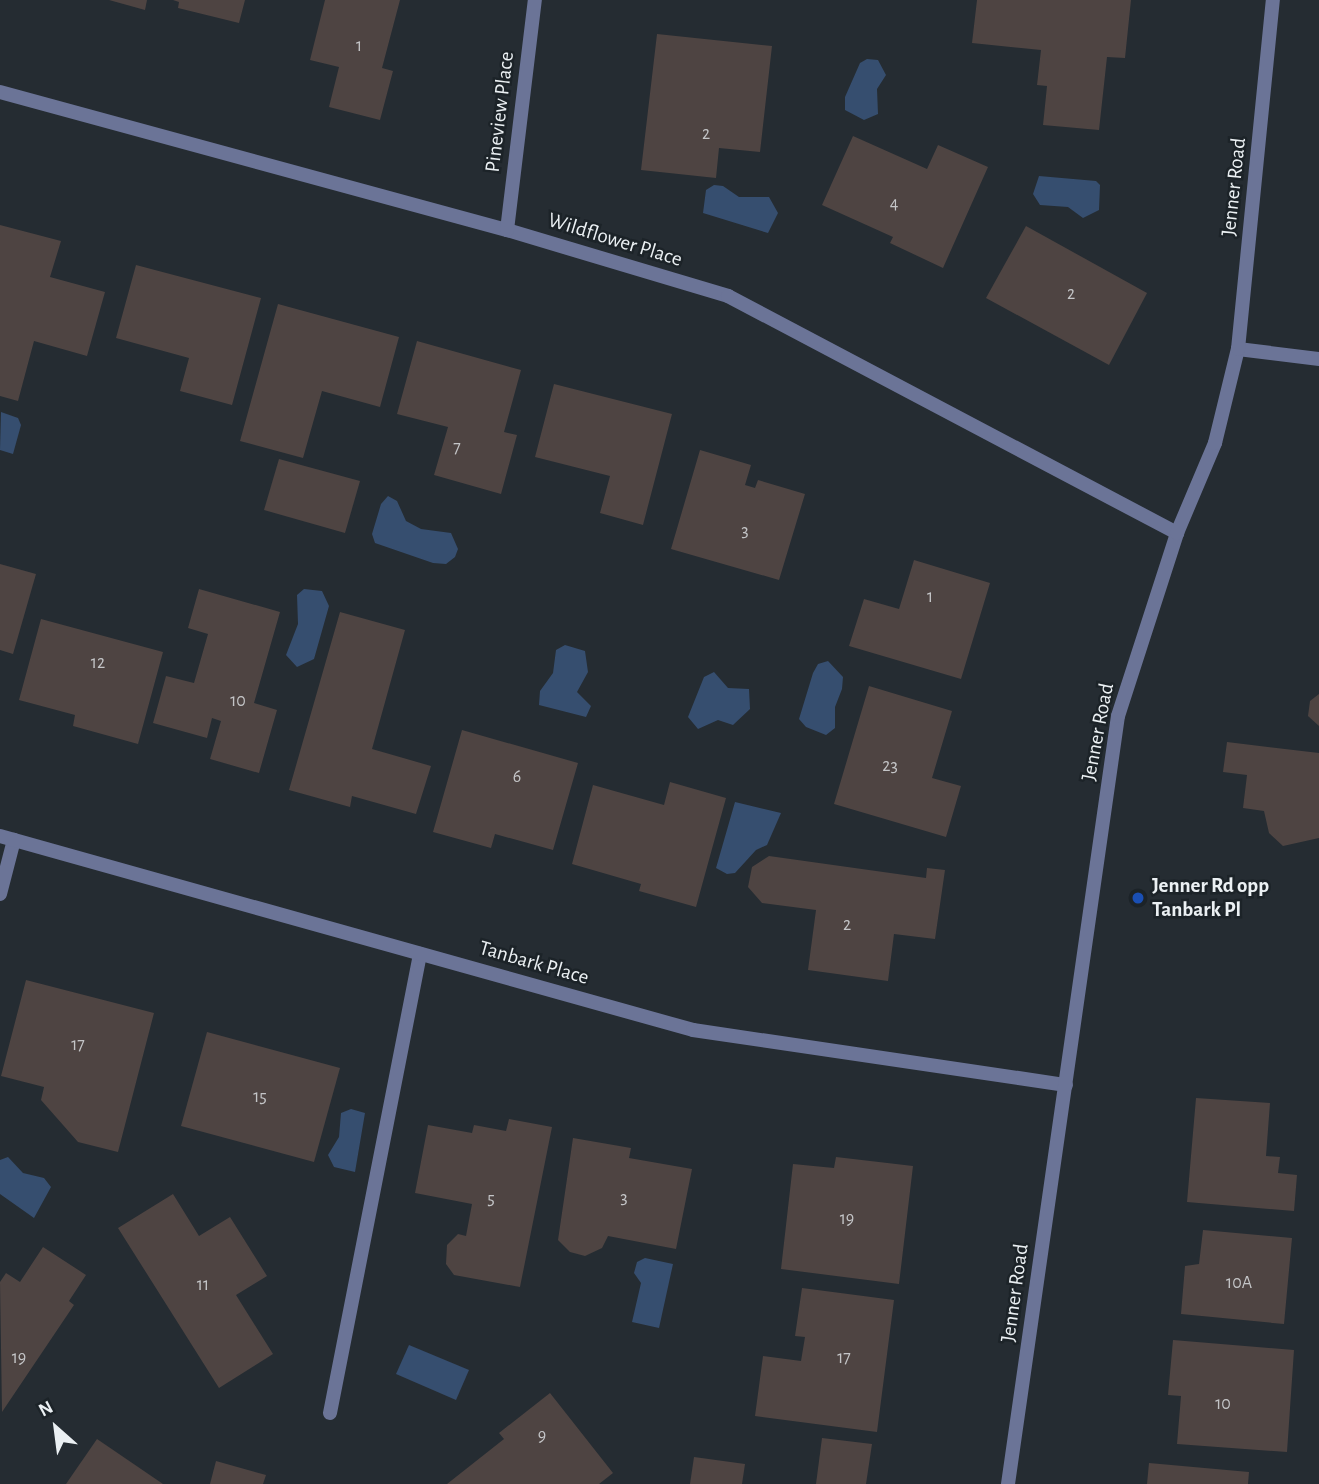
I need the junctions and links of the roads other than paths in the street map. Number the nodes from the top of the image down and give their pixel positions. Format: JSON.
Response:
{"nodes":[{"id":1,"x":535,"y":0,"type":"edge"},
{"id":2,"x":1273,"y":0,"type":"edge"},
{"id":3,"x":0,"y":92,"type":"edge"},
{"id":4,"x":507,"y":230,"type":"junction"},
{"id":5,"x":1238,"y":349,"type":"junction"},
{"id":6,"x":1319,"y":359,"type":"edge"},
{"id":7,"x":1177,"y":533,"type":"junction"},
{"id":8,"x":7,"y":838,"type":"edge"},
{"id":9,"x":0,"y":894,"type":"edge"},
{"id":10,"x":420,"y":954,"type":"junction"},
{"id":11,"x":1066,"y":1085,"type":"junction"},
{"id":12,"x":330,"y":1413,"type":"dead end"},
{"id":13,"x":1008,"y":1484,"type":"edge"}],
"edges":[{"from":1,"to":4,"type":"street","name":"Pineview Place"},
{"from":2,"to":5,"type":"street","name":"Jenner Road"},
{"from":3,"to":4,"type":"street","name":"Wildflower Place"},
{"from":4,"to":7,"type":"street","name":"Wildflower Place"},
{"from":5,"to":6,"type":"street"},
{"from":5,"to":7,"type":"street","name":"Jenner Road"},
{"from":7,"to":11,"type":"street","name":"Jenner Road"},
{"from":8,"to":9,"type":"street"},
{"from":8,"to":10,"type":"street","name":"Tanbark Place"},
{"from":10,"to":11,"type":"street","name":"Tanbark Place"},
{"from":10,"to":12,"type":"street"},
{"from":11,"to":13,"type":"street","name":"Jenner Road"}]}
